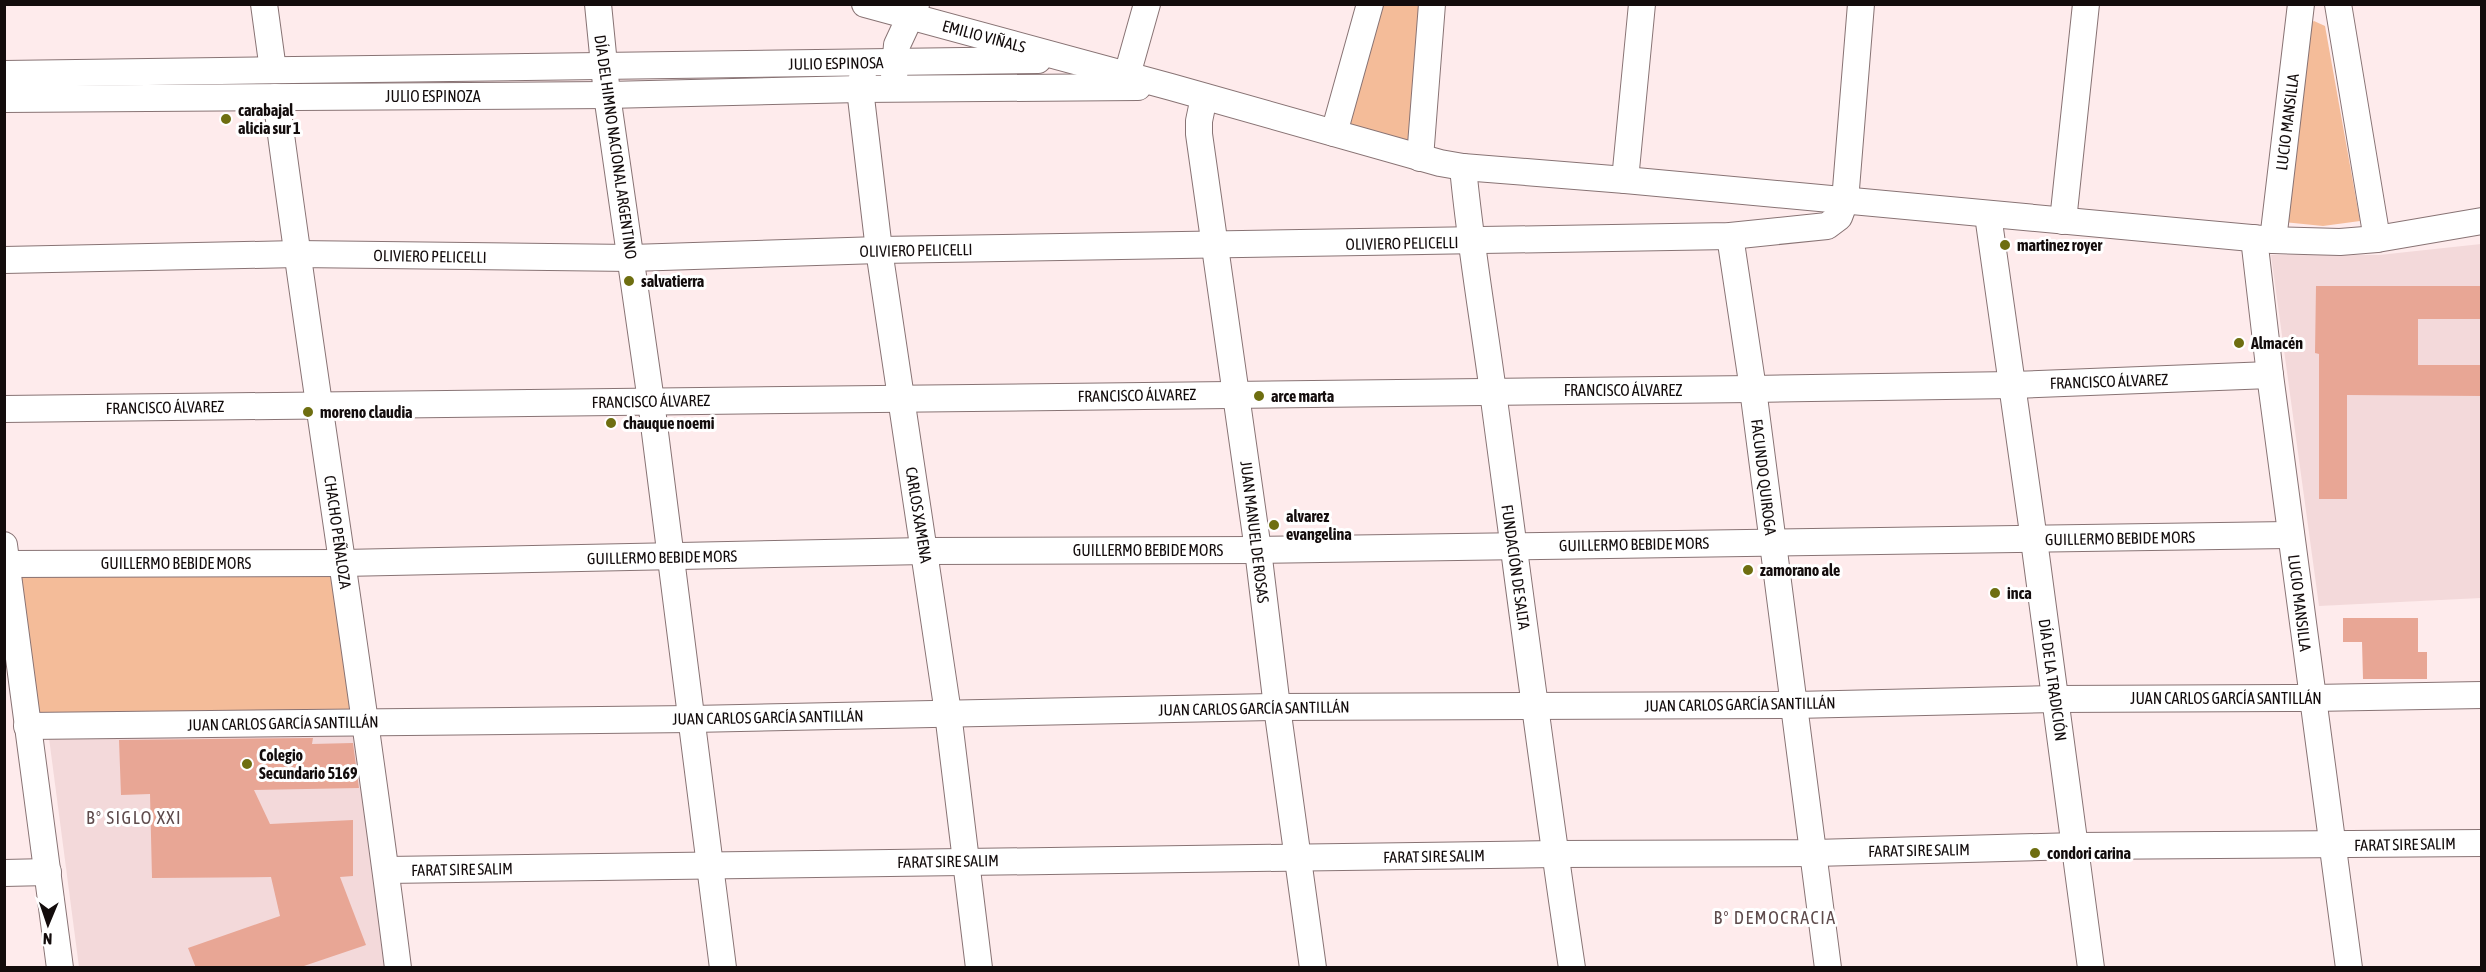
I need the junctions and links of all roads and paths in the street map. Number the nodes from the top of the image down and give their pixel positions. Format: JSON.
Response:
{"nodes":[{"id":1,"x":264,"y":4,"type":"edge"},
{"id":2,"x":598,"y":4,"type":"edge"},
{"id":3,"x":865,"y":4,"type":"edge"},
{"id":4,"x":1147,"y":4,"type":"edge"},
{"id":5,"x":1370,"y":4,"type":"edge"},
{"id":6,"x":1432,"y":4,"type":"edge"},
{"id":7,"x":1642,"y":4,"type":"edge"},
{"id":8,"x":1861,"y":4,"type":"edge"},
{"id":9,"x":2086,"y":4,"type":"edge"},
{"id":10,"x":2301,"y":4,"type":"edge"},
{"id":11,"x":2338,"y":4,"type":"edge"},
{"id":12,"x":914,"y":10,"type":"edge"},
{"id":13,"x":1068,"y":60,"type":"junction"},
{"id":14,"x":864,"y":62,"type":"junction"},
{"id":15,"x":894,"y":62,"type":"junction"},
{"id":16,"x":605,"y":67,"type":"junction"},
{"id":17,"x":273,"y":70,"type":"junction"},
{"id":18,"x":4,"y":74,"type":"edge"},
{"id":19,"x":1127,"y":75,"type":"junction"},
{"id":20,"x":1171,"y":87,"type":"junction"},
{"id":21,"x":861,"y":89,"type":"junction"},
{"id":22,"x":894,"y":89,"type":"junction"},
{"id":23,"x":607,"y":95,"type":"junction"},
{"id":24,"x":276,"y":97,"type":"junction"},
{"id":25,"x":1204,"y":97,"type":"junction"},
{"id":26,"x":4,"y":99,"type":"edge"},
{"id":27,"x":1334,"y":133,"type":"junction"},
{"id":28,"x":1420,"y":158,"type":"junction"},
{"id":29,"x":1463,"y":167,"type":"junction"},
{"id":30,"x":1625,"y":180,"type":"junction"},
{"id":31,"x":1845,"y":201,"type":"junction"},
{"id":32,"x":1988,"y":215,"type":"junction"},
{"id":33,"x":2063,"y":221,"type":"junction"},
{"id":34,"x":2481,"y":221,"type":"edge"},
{"id":35,"x":1730,"y":236,"type":"junction"},
{"id":36,"x":2264,"y":239,"type":"junction"},
{"id":37,"x":2377,"y":239,"type":"junction"},
{"id":38,"x":1470,"y":242,"type":"junction"},
{"id":39,"x":1214,"y":245,"type":"junction"},
{"id":40,"x":879,"y":250,"type":"junction"},
{"id":41,"x":297,"y":255,"type":"junction"},
{"id":42,"x":631,"y":258,"type":"junction"},
{"id":43,"x":4,"y":260,"type":"edge"},
{"id":44,"x":2270,"y":375,"type":"junction"},
{"id":45,"x":2013,"y":385,"type":"junction"},
{"id":46,"x":1753,"y":389,"type":"junction"},
{"id":47,"x":1493,"y":391,"type":"junction"},
{"id":48,"x":1236,"y":393,"type":"junction"},
{"id":49,"x":900,"y":398,"type":"junction"},
{"id":50,"x":651,"y":401,"type":"junction"},
{"id":51,"x":320,"y":404,"type":"junction"},
{"id":52,"x":4,"y":409,"type":"edge"},
{"id":53,"x":2291,"y":535,"type":"junction"},
{"id":54,"x":2034,"y":540,"type":"junction"},
{"id":55,"x":1773,"y":542,"type":"junction"},
{"id":56,"x":1512,"y":546,"type":"junction"},
{"id":57,"x":1258,"y":550,"type":"junction"},
{"id":58,"x":925,"y":551,"type":"junction"},
{"id":59,"x":5,"y":557,"type":"edge"},
{"id":60,"x":671,"y":557,"type":"junction"},
{"id":61,"x":343,"y":563,"type":"junction"},
{"id":62,"x":2481,"y":695,"type":"edge"},
{"id":63,"x":2312,"y":698,"type":"junction"},
{"id":64,"x":2055,"y":699,"type":"junction"},
{"id":65,"x":1795,"y":705,"type":"junction"},
{"id":66,"x":1537,"y":706,"type":"junction"},
{"id":67,"x":1277,"y":707,"type":"junction"},
{"id":68,"x":948,"y":713,"type":"junction"},
{"id":69,"x":692,"y":719,"type":"junction"},
{"id":70,"x":364,"y":723,"type":"junction"},
{"id":71,"x":27,"y":726,"type":"junction"},
{"id":72,"x":2481,"y":843,"type":"edge"},
{"id":73,"x":2332,"y":844,"type":"junction"},
{"id":74,"x":2076,"y":846,"type":"junction"},
{"id":75,"x":1814,"y":853,"type":"junction"},
{"id":76,"x":1555,"y":854,"type":"junction"},
{"id":77,"x":1297,"y":858,"type":"junction"},
{"id":78,"x":965,"y":861,"type":"junction"},
{"id":79,"x":709,"y":865,"type":"junction"},
{"id":80,"x":386,"y":870,"type":"junction"},
{"id":81,"x":48,"y":872,"type":"junction"},
{"id":82,"x":4,"y":873,"type":"edge"},
{"id":83,"x":60,"y":968,"type":"edge"},
{"id":84,"x":398,"y":968,"type":"edge"},
{"id":85,"x":723,"y":968,"type":"edge"},
{"id":86,"x":979,"y":968,"type":"edge"},
{"id":87,"x":1313,"y":968,"type":"edge"},
{"id":88,"x":1572,"y":968,"type":"edge"},
{"id":89,"x":1828,"y":968,"type":"edge"},
{"id":90,"x":2091,"y":968,"type":"edge"},
{"id":91,"x":2349,"y":968,"type":"edge"}],
"edges":[{"from":1,"to":17,"type":"street"},
{"from":2,"to":16,"type":"street","name":"DÍA DEL HIMNO NACIONAL ARGENTINO"},
{"from":3,"to":12,"type":"street","name":"EMILIO VIÑALS"},
{"from":4,"to":19,"type":"street"},
{"from":5,"to":27,"type":"street"},
{"from":6,"to":28,"type":"street"},
{"from":7,"to":30,"type":"street"},
{"from":8,"to":31,"type":"street"},
{"from":9,"to":33,"type":"street"},
{"from":10,"to":36,"type":"street","name":"LUCIO MANSILLA"},
{"from":11,"to":37,"type":"street"},
{"from":12,"to":13,"type":"street","name":"EMILIO VIÑALS"},
{"from":12,"to":15,"type":"street"},
{"from":13,"to":15,"type":"street","name":"JULIO ESPINOSA"},
{"from":13,"to":19,"type":"street"},
{"from":14,"to":15,"type":"street","name":"JULIO ESPINOSA"},
{"from":14,"to":16,"type":"street","name":"JULIO ESPINOSA"},
{"from":14,"to":21,"type":"street","name":"CARLOS XAMENA"},
{"from":15,"to":22,"type":"street"},
{"from":16,"to":17,"type":"street","name":"JULIO ESPINOZA"},
{"from":16,"to":23,"type":"street","name":"DÍA DEL HIMNO NACIONAL ARGENTINO"},
{"from":17,"to":18,"type":"street","name":"JULIO ESPINOZA"},
{"from":19,"to":20,"type":"street"},
{"from":20,"to":22,"type":"street","name":"JULIO ESPINOSA"},
{"from":20,"to":25,"type":"street"},
{"from":21,"to":22,"type":"street","name":"JULIO ESPINOSA"},
{"from":21,"to":23,"type":"street","name":"JULIO ESPINOZA"},
{"from":21,"to":40,"type":"street","name":"CARLOS XAMENA"},
{"from":23,"to":24,"type":"street","name":"JULIO ESPINOZA"},
{"from":23,"to":42,"type":"street","name":"DÍA DEL HIMNO NACIONAL ARGENTINO"},
{"from":24,"to":26,"type":"street","name":"JULIO ESPINOZA"},
{"from":24,"to":41,"type":"street","name":"CHACHO PEÑALOZA"},
{"from":25,"to":27,"type":"street"},
{"from":25,"to":39,"type":"street","name":"JUAN MANUEL DE ROSAS"},
{"from":27,"to":28,"type":"street"},
{"from":28,"to":29,"type":"street"},
{"from":29,"to":30,"type":"street"},
{"from":29,"to":38,"type":"street","name":"FUNDACIÓN DE SALTA"},
{"from":30,"to":31,"type":"street"},
{"from":31,"to":32,"type":"street"},
{"from":31,"to":35,"type":"street","name":"OLIVIERO PELICELLI"},
{"from":32,"to":33,"type":"street"},
{"from":32,"to":45,"type":"street","name":"DÍA DE LA TRADICIÓN"},
{"from":33,"to":36,"type":"street"},
{"from":34,"to":37,"type":"street"},
{"from":35,"to":38,"type":"street","name":"OLIVIERO PELICELLI"},
{"from":35,"to":46,"type":"street","name":"FACUNDO QUIROGA"},
{"from":36,"to":37,"type":"street"},
{"from":36,"to":44,"type":"street","name":"LUCIO MANSILLA"},
{"from":38,"to":39,"type":"street","name":"OLIVIERO PELICELLI"},
{"from":38,"to":47,"type":"street","name":"FUNDACIÓN DE SALTA"},
{"from":39,"to":40,"type":"street","name":"OLIVIERO PELICELLI"},
{"from":39,"to":48,"type":"street","name":"JUAN MANUEL DE ROSAS"},
{"from":40,"to":42,"type":"street","name":"OLIVIERO PELICELLI"},
{"from":40,"to":49,"type":"street","name":"CARLOS XAMENA"},
{"from":41,"to":42,"type":"street","name":"OLIVIERO PELICELLI"},
{"from":41,"to":43,"type":"street","name":"OLIVIERO PELICELLI"},
{"from":41,"to":51,"type":"street","name":"CHACHO PEÑALOZA"},
{"from":42,"to":50,"type":"street","name":"DÍA DEL HIMNO NACIONAL ARGENTINO"},
{"from":44,"to":45,"type":"street","name":"FRANCISCO ÁLVAREZ"},
{"from":44,"to":53,"type":"street","name":"LUCIO MANSILLA"},
{"from":45,"to":46,"type":"street","name":"FRANCISCO ÁLVAREZ"},
{"from":45,"to":54,"type":"street","name":"DÍA DE LA TRADICIÓN"},
{"from":46,"to":47,"type":"street","name":"FRANCISCO ÁLVAREZ"},
{"from":46,"to":55,"type":"street","name":"FACUNDO QUIROGA"},
{"from":47,"to":48,"type":"street","name":"FRANCISCO ÁLVAREZ"},
{"from":47,"to":56,"type":"street","name":"FUNDACIÓN DE SALTA"},
{"from":48,"to":49,"type":"street","name":"FRANCISCO ÁLVAREZ"},
{"from":48,"to":57,"type":"street","name":"JUAN MANUEL DE ROSAS"},
{"from":49,"to":50,"type":"street","name":"FRANCISCO ÁLVAREZ"},
{"from":49,"to":58,"type":"street","name":"CARLOS XAMENA"},
{"from":50,"to":51,"type":"street","name":"FRANCISCO ÁLVAREZ"},
{"from":50,"to":60,"type":"street","name":"DÍA DEL HIMNO NACIONAL ARGENTINO"},
{"from":51,"to":52,"type":"street","name":"FRANCISCO ÁLVAREZ"},
{"from":51,"to":61,"type":"street","name":"CHACHO PEÑALOZA"},
{"from":53,"to":54,"type":"street","name":"GUILLERMO BEBIDE MORS"},
{"from":53,"to":63,"type":"street","name":"LUCIO MANSILLA"},
{"from":54,"to":55,"type":"street","name":"GUILLERMO BEBIDE MORS"},
{"from":54,"to":64,"type":"street","name":"DÍA DE LA TRADICIÓN"},
{"from":55,"to":56,"type":"street","name":"GUILLERMO BEBIDE MORS"},
{"from":55,"to":65,"type":"street","name":"FACUNDO QUIROGA"},
{"from":56,"to":57,"type":"street","name":"GUILLERMO BEBIDE MORS"},
{"from":56,"to":66,"type":"street","name":"FUNDACIÓN DE SALTA"},
{"from":57,"to":58,"type":"street","name":"GUILLERMO BEBIDE MORS"},
{"from":57,"to":67,"type":"street","name":"JUAN MANUEL DE ROSAS"},
{"from":58,"to":60,"type":"street","name":"GUILLERMO BEBIDE MORS"},
{"from":58,"to":68,"type":"street","name":"CARLOS XAMENA"},
{"from":59,"to":61,"type":"street","name":"GUILLERMO BEBIDE MORS"},
{"from":59,"to":71,"type":"street"},
{"from":60,"to":61,"type":"street","name":"GUILLERMO BEBIDE MORS"},
{"from":60,"to":69,"type":"street","name":"DÍA DEL HIMNO NACIONAL ARGENTINO"},
{"from":61,"to":70,"type":"street","name":"CHACHO PEÑALOZA"},
{"from":62,"to":63,"type":"street","name":"JUAN CARLOS GARCÍA SANTILLÁN"},
{"from":63,"to":64,"type":"street","name":"JUAN CARLOS GARCÍA SANTILLÁN"},
{"from":63,"to":73,"type":"street","name":"LUCIO MANSILLA"},
{"from":64,"to":65,"type":"street","name":"JUAN CARLOS GARCÍA SANTILLÁN"},
{"from":64,"to":74,"type":"street","name":"DÍA DE LA TRADICIÓN"},
{"from":65,"to":66,"type":"street","name":"JUAN CARLOS GARCÍA SANTILLÁN"},
{"from":65,"to":75,"type":"street","name":"FACUNDO QUIROGA"},
{"from":66,"to":67,"type":"street","name":"JUAN CARLOS GARCÍA SANTILLÁN"},
{"from":66,"to":76,"type":"street","name":"FUNDACIÓN DE SALTA"},
{"from":67,"to":68,"type":"street","name":"JUAN CARLOS GARCÍA SANTILLÁN"},
{"from":67,"to":77,"type":"street","name":"JUAN MANUEL DE ROSAS"},
{"from":68,"to":69,"type":"street","name":"JUAN CARLOS GARCÍA SANTILLÁN"},
{"from":68,"to":78,"type":"street","name":"CARLOS XAMENA"},
{"from":69,"to":70,"type":"street","name":"JUAN CARLOS GARCÍA SANTILLÁN"},
{"from":69,"to":79,"type":"street","name":"DÍA DEL HIMNO NACIONAL ARGENTINO"},
{"from":70,"to":71,"type":"street","name":"JUAN CARLOS GARCÍA SANTILLÁN"},
{"from":70,"to":80,"type":"street","name":"CHACHO PEÑALOZA"},
{"from":71,"to":81,"type":"street"},
{"from":72,"to":73,"type":"street","name":"FARAT SIRE SALIM"},
{"from":73,"to":74,"type":"street","name":"FARAT SIRE SALIM"},
{"from":73,"to":91,"type":"street","name":"LUCIO MANSILLA"},
{"from":74,"to":75,"type":"street","name":"FARAT SIRE SALIM"},
{"from":74,"to":90,"type":"street","name":"DÍA DE LA TRADICIÓN"},
{"from":75,"to":76,"type":"street","name":"FARAT SIRE SALIM"},
{"from":75,"to":89,"type":"street","name":"FACUNDO QUIROGA"},
{"from":76,"to":77,"type":"street","name":"FARAT SIRE SALIM"},
{"from":76,"to":88,"type":"street","name":"FUNDACIÓN DE SALTA"},
{"from":77,"to":78,"type":"street","name":"FARAT SIRE SALIM"},
{"from":77,"to":87,"type":"street","name":"JUAN MANUEL DE ROSAS"},
{"from":78,"to":79,"type":"street","name":"FARAT SIRE SALIM"},
{"from":78,"to":86,"type":"street","name":"CARLOS XAMENA"},
{"from":79,"to":80,"type":"street","name":"FARAT SIRE SALIM"},
{"from":79,"to":85,"type":"street","name":"DÍA DEL HIMNO NACIONAL ARGENTINO"},
{"from":80,"to":84,"type":"street","name":"CHACHO PEÑALOZA"},
{"from":81,"to":82,"type":"street"},
{"from":81,"to":83,"type":"street"}]}
